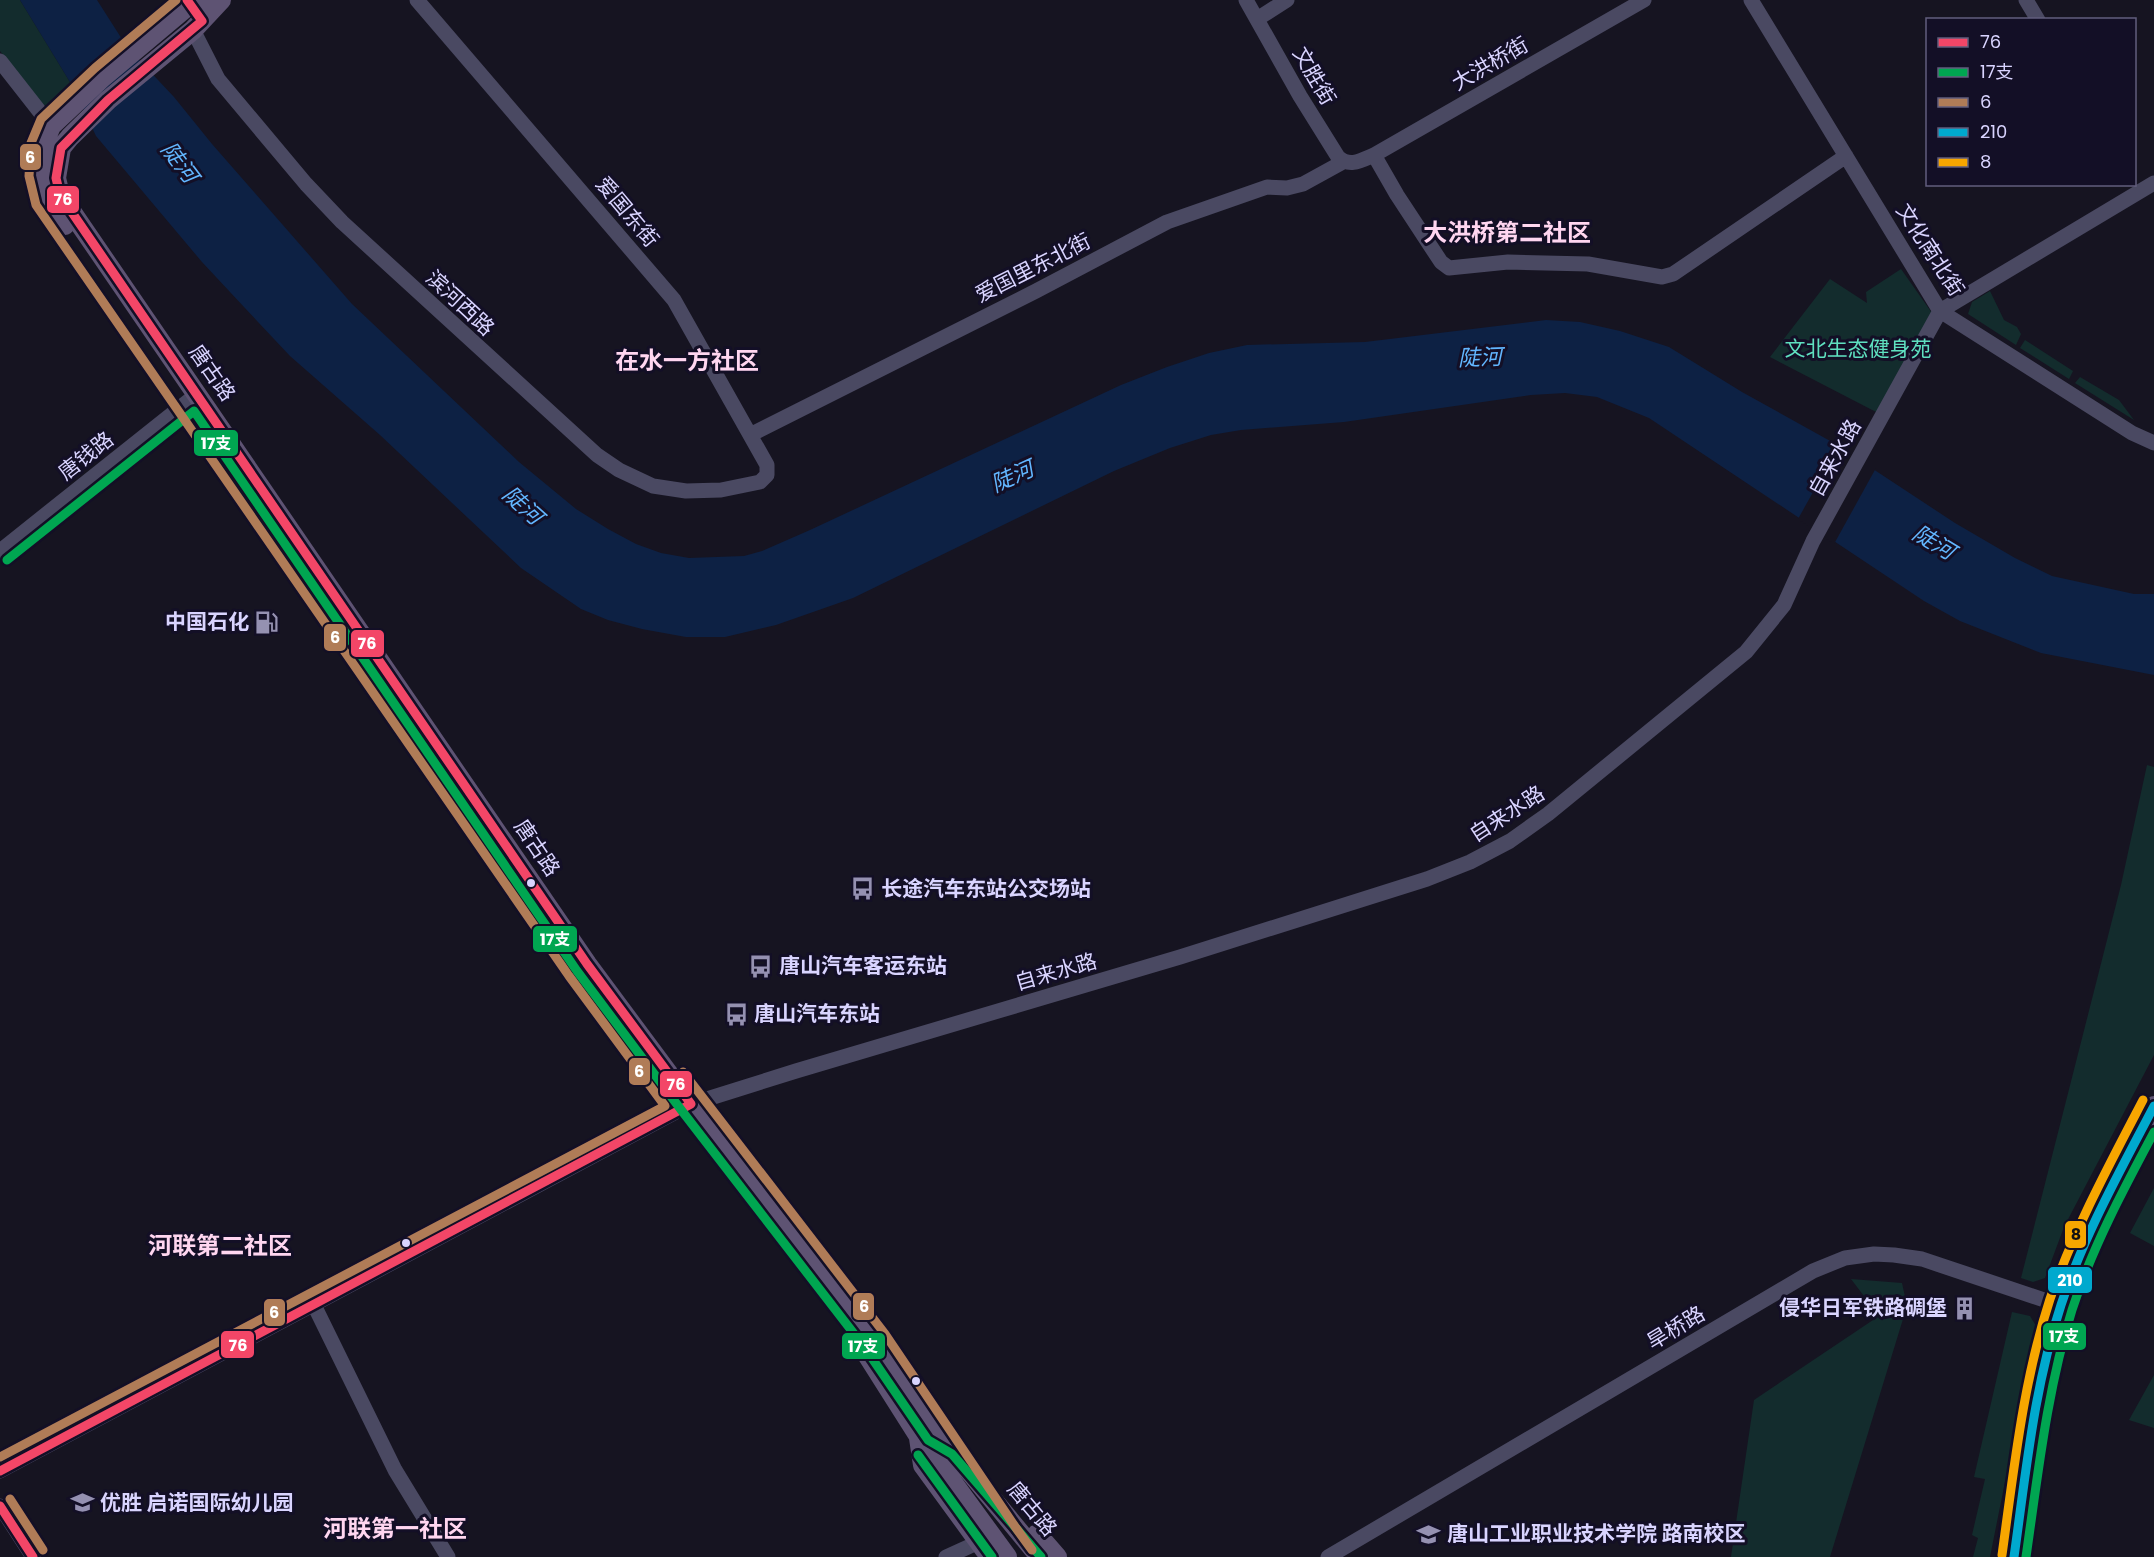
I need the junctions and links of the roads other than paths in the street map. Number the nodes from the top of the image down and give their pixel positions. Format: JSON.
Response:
{"nodes":[{"id":1,"x":221,"y":0,"type":"edge"},
{"id":2,"x":417,"y":0,"type":"edge"},
{"id":3,"x":1246,"y":0,"type":"edge"},
{"id":4,"x":1287,"y":0,"type":"edge"},
{"id":5,"x":1644,"y":0,"type":"edge"},
{"id":6,"x":1751,"y":0,"type":"edge"},
{"id":7,"x":2026,"y":0,"type":"edge"},
{"id":8,"x":192,"y":1,"type":"edge"},
{"id":9,"x":2037,"y":18,"type":"edge"},
{"id":10,"x":1257,"y":19,"type":"junction"},
{"id":11,"x":197,"y":26,"type":"junction"},
{"id":12,"x":0,"y":61,"type":"edge"},
{"id":13,"x":51,"y":126,"type":"junction"},
{"id":14,"x":1374,"y":155,"type":"junction"},
{"id":15,"x":1846,"y":156,"type":"junction"},
{"id":16,"x":1349,"y":163,"type":"junction"},
{"id":17,"x":2154,"y":183,"type":"edge"},
{"id":18,"x":2137,"y":188,"type":"edge"},
{"id":19,"x":1940,"y":311,"type":"junction"},
{"id":20,"x":193,"y":398,"type":"junction"},
{"id":21,"x":750,"y":435,"type":"junction"},
{"id":22,"x":2154,"y":443,"type":"edge"},
{"id":23,"x":767,"y":475,"type":"joint"},
{"id":24,"x":0,"y":551,"type":"edge"},
{"id":25,"x":2154,"y":1106,"type":"edge"},
{"id":26,"x":687,"y":1107,"type":"junction"},
{"id":27,"x":2154,"y":1132,"type":"edge"},
{"id":28,"x":314,"y":1305,"type":"junction"},
{"id":29,"x":2066,"y":1307,"type":"junction"},
{"id":30,"x":928,"y":1433,"type":"junction"},
{"id":31,"x":0,"y":1471,"type":"edge"},
{"id":32,"x":0,"y":1506,"type":"edge"},
{"id":33,"x":999,"y":1544,"type":"edge"},
{"id":34,"x":33,"y":1557,"type":"edge"},
{"id":35,"x":448,"y":1557,"type":"edge"},
{"id":36,"x":946,"y":1557,"type":"edge"},
{"id":37,"x":1023,"y":1557,"type":"edge"},
{"id":38,"x":1040,"y":1557,"type":"edge"},
{"id":39,"x":1057,"y":1557,"type":"edge"},
{"id":40,"x":1328,"y":1557,"type":"edge"},
{"id":41,"x":2014,"y":1557,"type":"edge"},
{"id":42,"x":2026,"y":1557,"type":"edge"}],
"edges":[{"from":1,"to":11,"type":"main road"},
{"from":2,"to":21,"type":"street","name":"爱国东街"},
{"from":3,"to":10,"type":"street","name":"文胜街"},
{"from":4,"to":10,"type":"street"},
{"from":5,"to":14,"type":"street","name":"大洪桥街"},
{"from":6,"to":15,"type":"street","name":"文化南北街"},
{"from":7,"to":9,"type":"street"},
{"from":8,"to":11,"type":"street","name":"滨河西路"},
{"from":8,"to":13,"type":"main road"},
{"from":10,"to":16,"type":"street","name":"文胜街"},
{"from":11,"to":20,"type":"main road","name":"唐古路"},
{"from":11,"to":23,"type":"street","name":"滨河西路"},
{"from":12,"to":13,"type":"street"},
{"from":13,"to":20,"type":"main road","name":"唐古路"},
{"from":14,"to":15,"type":"street"},
{"from":14,"to":16,"type":"street","name":"大洪桥街"},
{"from":15,"to":19,"type":"street","name":"文化南北街"},
{"from":16,"to":21,"type":"street","name":"爱国里东北街"},
{"from":17,"to":18,"type":"street"},
{"from":18,"to":19,"type":"street"},
{"from":19,"to":22,"type":"street","name":"文化南北街"},
{"from":19,"to":26,"type":"street","name":"自来水路"},
{"from":20,"to":24,"type":"street","name":"唐钱路"},
{"from":20,"to":26,"type":"main road","name":"唐古路"},
{"from":21,"to":23,"type":"street","name":"爱国东街"},
{"from":25,"to":29,"type":"main road"},
{"from":26,"to":28,"type":"street","name":"自来水路"},
{"from":26,"to":30,"type":"main road","name":"唐古路"},
{"from":27,"to":29,"type":"main road"},
{"from":28,"to":31,"type":"street","name":"自来水路"},
{"from":28,"to":35,"type":"street"},
{"from":29,"to":40,"type":"street","name":"旱桥路"},
{"from":29,"to":41,"type":"main road"},
{"from":29,"to":42,"type":"main road"},
{"from":30,"to":33,"type":"main road","name":"唐古路"},
{"from":30,"to":33,"type":"main road"},
{"from":30,"to":39,"type":"main road"},
{"from":32,"to":34,"type":"street"},
{"from":33,"to":36,"type":"street"},
{"from":33,"to":37,"type":"main road"},
{"from":33,"to":38,"type":"main road","name":"唐古路"}]}
